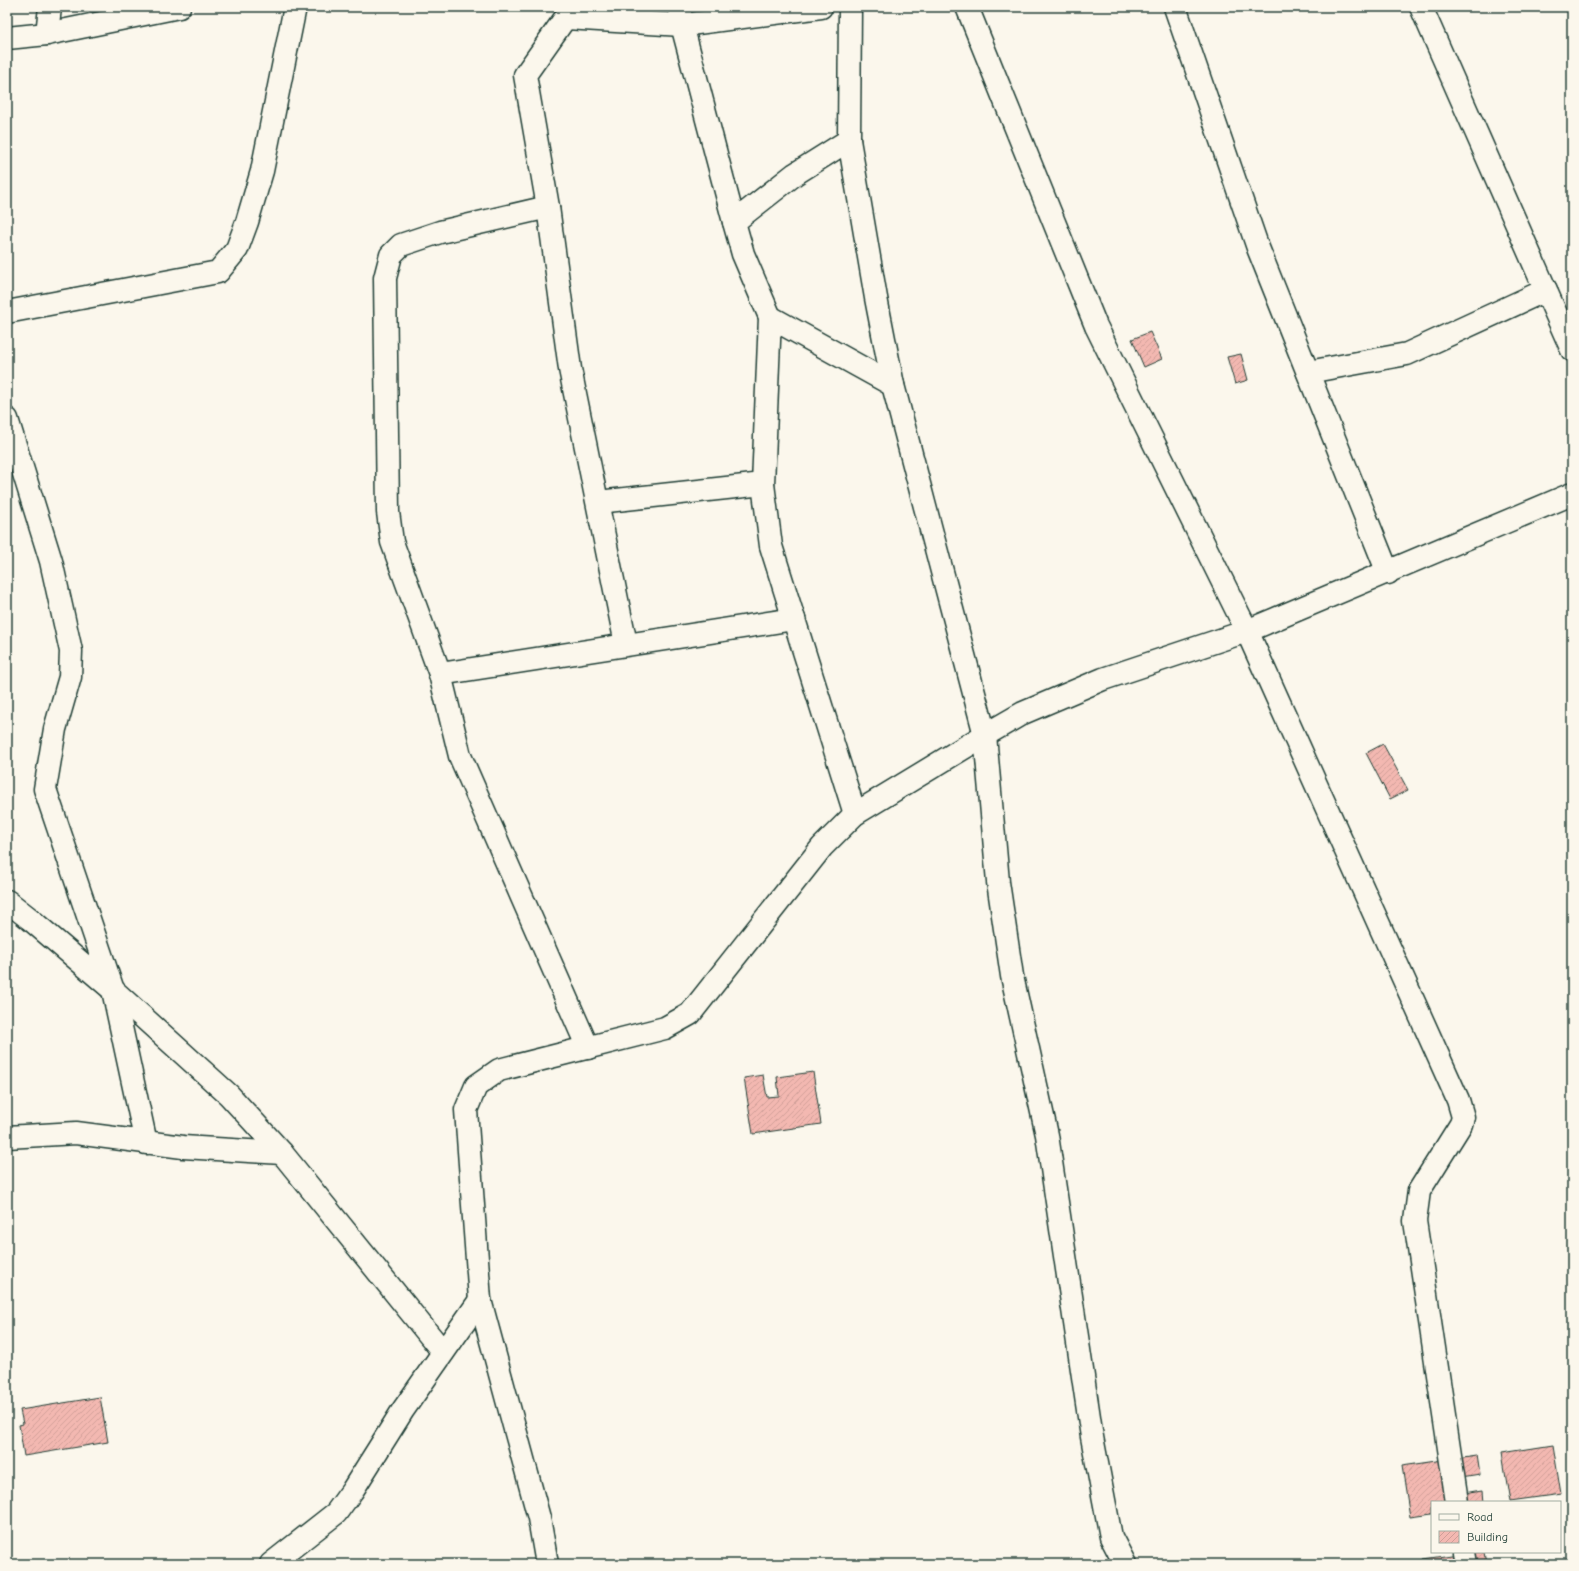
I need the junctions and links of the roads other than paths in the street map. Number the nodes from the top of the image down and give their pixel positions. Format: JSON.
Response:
{"nodes":[{"id":1,"x":50,"y":7,"type":"edge"},
{"id":2,"x":179,"y":7,"type":"edge"},
{"id":3,"x":296,"y":7,"type":"edge"},
{"id":4,"x":821,"y":7,"type":"edge"},
{"id":5,"x":850,"y":7,"type":"edge"},
{"id":6,"x":966,"y":7,"type":"edge"},
{"id":7,"x":1175,"y":7,"type":"edge"},
{"id":8,"x":1421,"y":7,"type":"edge"},
{"id":9,"x":569,"y":12,"type":"edge"},
{"id":10,"x":681,"y":16,"type":"edge"},
{"id":11,"x":47,"y":34,"type":"junction"},
{"id":12,"x":7,"y":38,"type":"edge"},
{"id":13,"x":849,"y":140,"type":"junction"},
{"id":14,"x":548,"y":207,"type":"junction"},
{"id":15,"x":734,"y":222,"type":"junction"},
{"id":16,"x":1546,"y":290,"type":"junction"},
{"id":17,"x":7,"y":312,"type":"edge"},
{"id":18,"x":770,"y":317,"type":"junction"},
{"id":19,"x":1572,"y":350,"type":"edge"},
{"id":20,"x":1308,"y":372,"type":"junction"},
{"id":21,"x":893,"y":385,"type":"junction"},
{"id":22,"x":7,"y":419,"type":"edge"},
{"id":23,"x":763,"y":484,"type":"junction"},
{"id":24,"x":1572,"y":494,"type":"edge"},
{"id":25,"x":598,"y":502,"type":"junction"},
{"id":26,"x":1388,"y":573,"type":"junction"},
{"id":27,"x":794,"y":618,"type":"junction"},
{"id":28,"x":1247,"y":631,"type":"junction"},
{"id":29,"x":626,"y":644,"type":"junction"},
{"id":30,"x":440,"y":674,"type":"junction"},
{"id":31,"x":985,"y":735,"type":"junction"},
{"id":32,"x":855,"y":814,"type":"junction"},
{"id":33,"x":7,"y":901,"type":"edge"},
{"id":34,"x":113,"y":990,"type":"junction"},
{"id":35,"x":588,"y":1048,"type":"junction"},
{"id":36,"x":7,"y":1137,"type":"edge"},
{"id":37,"x":146,"y":1143,"type":"junction"},
{"id":38,"x":282,"y":1153,"type":"junction"},
{"id":39,"x":480,"y":1300,"type":"junction"},
{"id":40,"x":443,"y":1352,"type":"junction"},
{"id":41,"x":1457,"y":1501,"type":"edge"},
{"id":42,"x":1464,"y":1553,"type":"edge"},
{"id":43,"x":271,"y":1564,"type":"edge"},
{"id":44,"x":547,"y":1564,"type":"edge"},
{"id":45,"x":1125,"y":1564,"type":"edge"},
{"id":46,"x":1466,"y":1564,"type":"edge"}],
"edges":[{"from":1,"to":11,"type":"street"},
{"from":2,"to":11,"type":"street"},
{"from":3,"to":17,"type":"street"},
{"from":4,"to":10,"type":"street"},
{"from":5,"to":13,"type":"street"},
{"from":6,"to":28,"type":"street"},
{"from":7,"to":20,"type":"street"},
{"from":8,"to":16,"type":"street"},
{"from":9,"to":10,"type":"street"},
{"from":9,"to":14,"type":"street"},
{"from":10,"to":15,"type":"street"},
{"from":11,"to":12,"type":"street"},
{"from":13,"to":15,"type":"street"},
{"from":13,"to":21,"type":"street"},
{"from":14,"to":25,"type":"street"},
{"from":14,"to":30,"type":"street"},
{"from":15,"to":18,"type":"street"},
{"from":16,"to":19,"type":"street"},
{"from":16,"to":20,"type":"street"},
{"from":18,"to":21,"type":"street"},
{"from":18,"to":23,"type":"street"},
{"from":20,"to":26,"type":"street"},
{"from":21,"to":31,"type":"street"},
{"from":22,"to":34,"type":"street"},
{"from":23,"to":25,"type":"street"},
{"from":23,"to":27,"type":"street"},
{"from":24,"to":26,"type":"street"},
{"from":25,"to":29,"type":"street"},
{"from":26,"to":28,"type":"street"},
{"from":27,"to":29,"type":"street"},
{"from":27,"to":32,"type":"street"},
{"from":28,"to":31,"type":"street"},
{"from":28,"to":41,"type":"street"},
{"from":29,"to":30,"type":"street"},
{"from":30,"to":35,"type":"street"},
{"from":31,"to":32,"type":"street"},
{"from":31,"to":45,"type":"street"},
{"from":32,"to":35,"type":"street"},
{"from":33,"to":34,"type":"street"},
{"from":34,"to":37,"type":"street"},
{"from":34,"to":38,"type":"street"},
{"from":35,"to":39,"type":"street"},
{"from":36,"to":37,"type":"street"},
{"from":37,"to":38,"type":"street"},
{"from":38,"to":40,"type":"street"},
{"from":39,"to":40,"type":"street"},
{"from":39,"to":44,"type":"street"},
{"from":40,"to":43,"type":"street"},
{"from":42,"to":46,"type":"street"}]}
